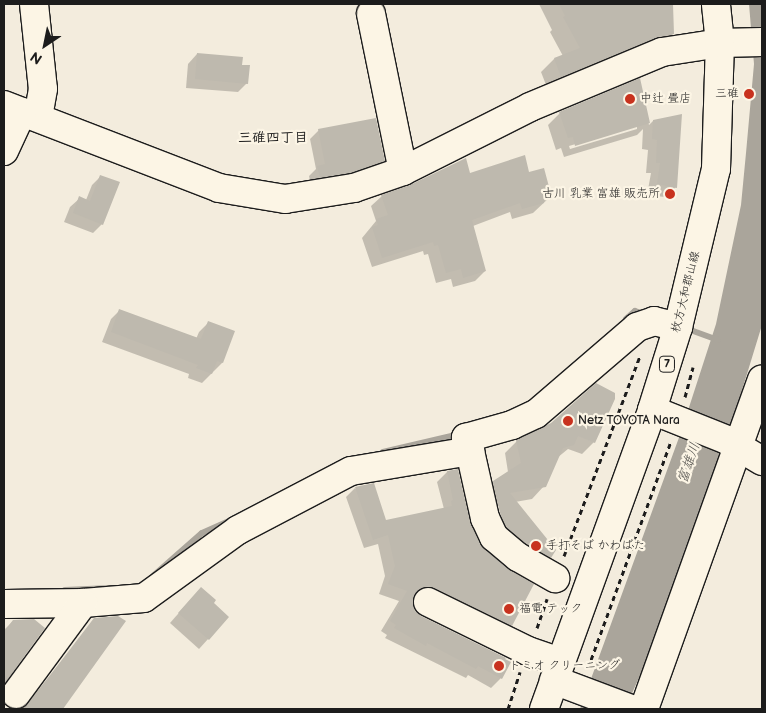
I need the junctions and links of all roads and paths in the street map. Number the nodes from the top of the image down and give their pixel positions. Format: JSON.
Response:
{"nodes":[{"id":1,"x":34,"y":4,"type":"edge"},
{"id":2,"x":716,"y":4,"type":"edge"},
{"id":3,"x":371,"y":14,"type":"dead end"},
{"id":4,"x":756,"y":42,"type":"edge"},
{"id":5,"x":720,"y":44,"type":"junction"},
{"id":6,"x":21,"y":111,"type":"edge"},
{"id":7,"x":4,"y":151,"type":"edge"},
{"id":8,"x":403,"y":171,"type":"junction"},
{"id":9,"x":666,"y":324,"type":"junction"},
{"id":10,"x":762,"y":379,"type":"edge"},
{"id":11,"x":652,"y":410,"type":"junction"},
{"id":12,"x":732,"y":443,"type":"junction"},
{"id":13,"x":470,"y":451,"type":"junction"},
{"id":14,"x":762,"y":461,"type":"edge"},
{"id":15,"x":555,"y":578,"type":"junction"},
{"id":16,"x":428,"y":602,"type":"dead end"},
{"id":17,"x":83,"y":603,"type":"junction"},
{"id":18,"x":4,"y":604,"type":"edge"},
{"id":19,"x":528,"y":651,"type":"junction"},
{"id":20,"x":557,"y":671,"type":"junction"},
{"id":21,"x":17,"y":695,"type":"edge"},
{"id":22,"x":508,"y":709,"type":"edge"},
{"id":23,"x":544,"y":709,"type":"edge"},
{"id":24,"x":634,"y":709,"type":"edge"}],
"edges":[{"from":1,"to":6,"type":"street"},
{"from":2,"to":5,"type":"street","name":"枚方大和郡山線","number":"7"},
{"from":3,"to":8,"type":"street"},
{"from":4,"to":5,"type":"street"},
{"from":5,"to":8,"type":"street"},
{"from":5,"to":9,"type":"street","name":"枚方大和郡山線","number":"7"},
{"from":6,"to":7,"type":"street"},
{"from":6,"to":8,"type":"street"},
{"from":9,"to":11,"type":"street","name":"枚方大和郡山線","number":"7"},
{"from":9,"to":13,"type":"street"},
{"from":9,"to":15,"type":"path"},
{"from":10,"to":12,"type":"street"},
{"from":11,"to":12,"type":"street"},
{"from":11,"to":20,"type":"street","name":"枚方大和郡山線","number":"7"},
{"from":12,"to":14,"type":"street"},
{"from":12,"to":24,"type":"street"},
{"from":13,"to":15,"type":"street"},
{"from":13,"to":17,"type":"street"},
{"from":15,"to":19,"type":"path"},
{"from":16,"to":19,"type":"street"},
{"from":17,"to":18,"type":"street"},
{"from":17,"to":21,"type":"street"},
{"from":19,"to":20,"type":"street"},
{"from":19,"to":22,"type":"path"},
{"from":20,"to":23,"type":"street","name":"枚方大和郡山線","number":"7"},
{"from":20,"to":24,"type":"street"}]}
